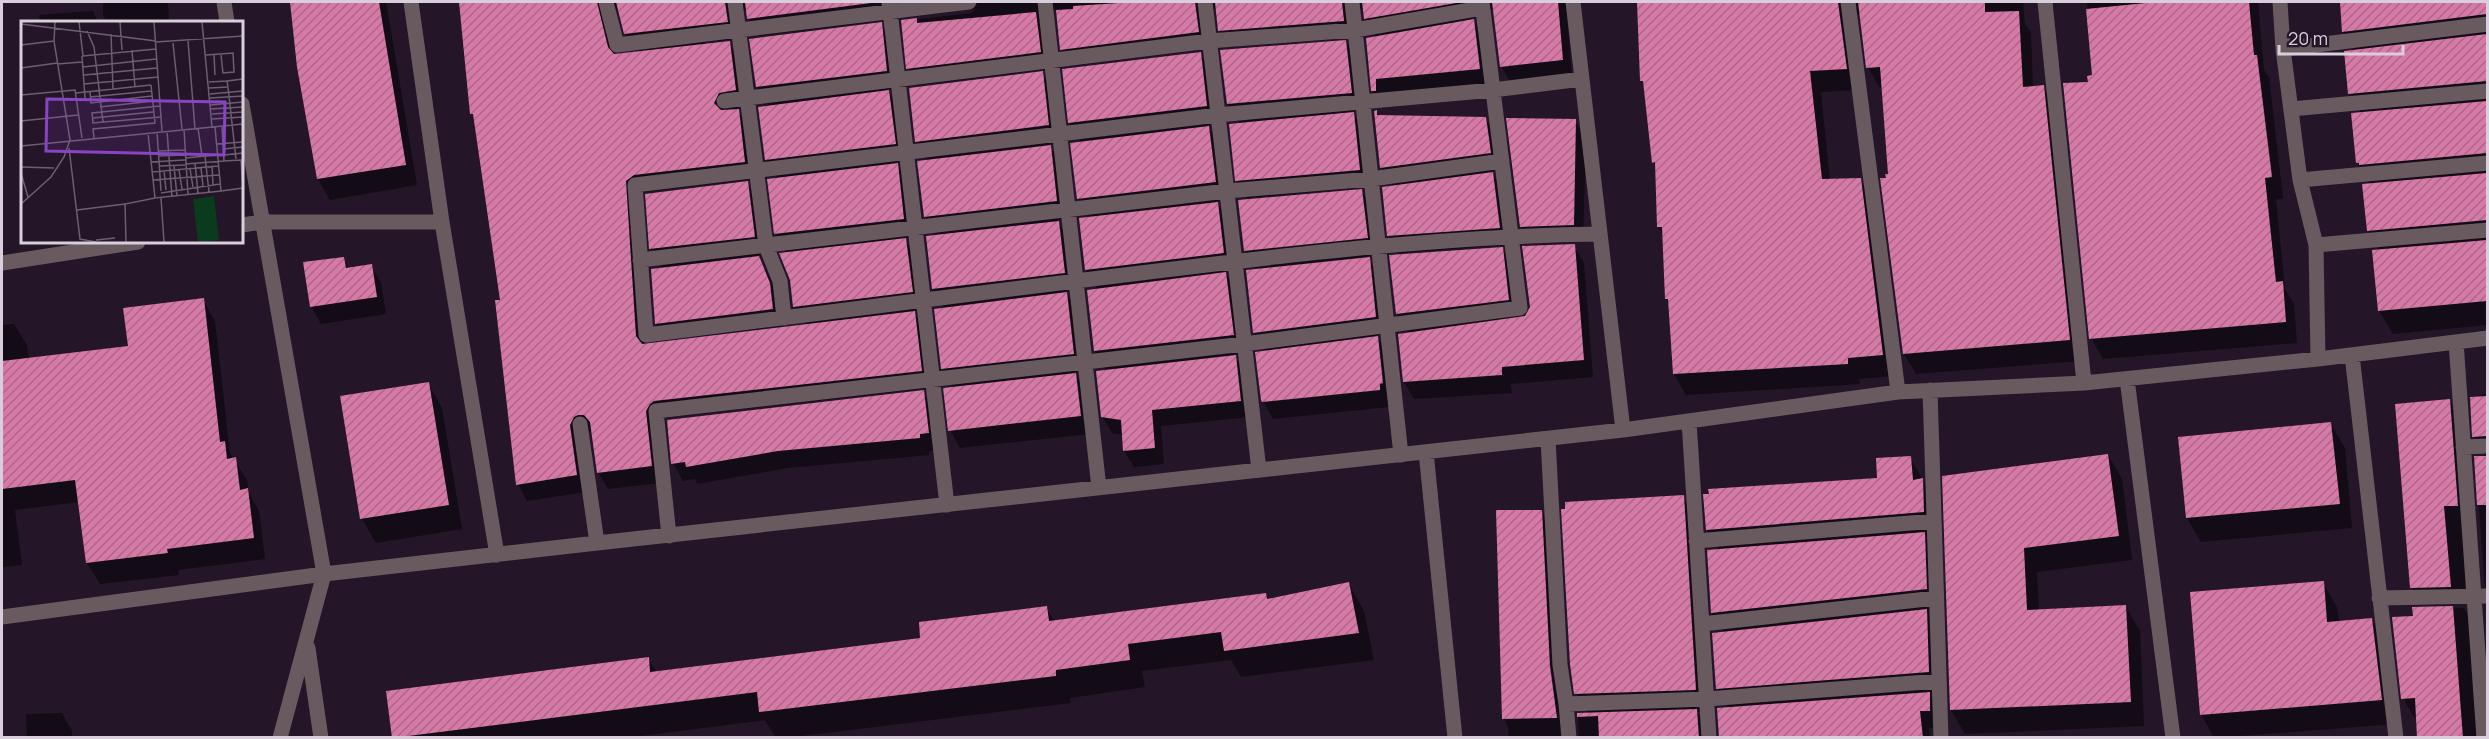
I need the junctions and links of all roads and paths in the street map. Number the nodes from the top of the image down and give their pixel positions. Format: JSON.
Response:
{"nodes":[{"id":1,"x":224,"y":2,"type":"edge"},
{"id":2,"x":411,"y":2,"type":"edge"},
{"id":3,"x":606,"y":2,"type":"edge"},
{"id":4,"x":735,"y":2,"type":"edge"},
{"id":5,"x":969,"y":2,"type":"edge"},
{"id":6,"x":1045,"y":2,"type":"edge"},
{"id":7,"x":1205,"y":2,"type":"edge"},
{"id":8,"x":1352,"y":2,"type":"edge"},
{"id":9,"x":1573,"y":2,"type":"edge"},
{"id":10,"x":1848,"y":2,"type":"edge"},
{"id":11,"x":2045,"y":2,"type":"edge"},
{"id":12,"x":2280,"y":2,"type":"edge"},
{"id":13,"x":1482,"y":4,"type":"edge"},
{"id":14,"x":889,"y":6,"type":"edge"},
{"id":15,"x":227,"y":21,"type":"edge"},
{"id":16,"x":2487,"y":24,"type":"edge"},
{"id":17,"x":739,"y":30,"type":"junction"},
{"id":18,"x":1355,"y":30,"type":"junction"},
{"id":19,"x":1209,"y":40,"type":"junction"},
{"id":20,"x":2283,"y":49,"type":"junction"},
{"id":21,"x":1052,"y":60,"type":"junction"},
{"id":22,"x":1582,"y":79,"type":"junction"},
{"id":23,"x":898,"y":80,"type":"junction"},
{"id":24,"x":1493,"y":90,"type":"junction"},
{"id":25,"x":2487,"y":91,"type":"edge"},
{"id":26,"x":748,"y":99,"type":"junction"},
{"id":27,"x":724,"y":101,"type":"dead end"},
{"id":28,"x":1363,"y":102,"type":"junction"},
{"id":29,"x":2291,"y":109,"type":"junction"},
{"id":30,"x":243,"y":110,"type":"edge"},
{"id":31,"x":1218,"y":115,"type":"junction"},
{"id":32,"x":1060,"y":135,"type":"junction"},
{"id":33,"x":906,"y":153,"type":"junction"},
{"id":34,"x":1502,"y":161,"type":"junction"},
{"id":35,"x":2487,"y":163,"type":"edge"},
{"id":36,"x":757,"y":172,"type":"junction"},
{"id":37,"x":1371,"y":179,"type":"junction"},
{"id":38,"x":2300,"y":180,"type":"junction"},
{"id":39,"x":1227,"y":191,"type":"junction"},
{"id":40,"x":1068,"y":210,"type":"junction"},
{"id":41,"x":262,"y":222,"type":"junction"},
{"id":42,"x":442,"y":222,"type":"junction"},
{"id":43,"x":243,"y":225,"type":"edge"},
{"id":44,"x":915,"y":228,"type":"junction"},
{"id":45,"x":2487,"y":230,"type":"edge"},
{"id":46,"x":1600,"y":234,"type":"junction"},
{"id":47,"x":1510,"y":235,"type":"junction"},
{"id":48,"x":132,"y":243,"type":"edge"},
{"id":49,"x":1378,"y":245,"type":"junction"},
{"id":50,"x":2316,"y":245,"type":"junction"},
{"id":51,"x":766,"y":246,"type":"junction"},
{"id":52,"x":640,"y":260,"type":"junction"},
{"id":53,"x":1234,"y":261,"type":"junction"},
{"id":54,"x":2,"y":263,"type":"edge"},
{"id":55,"x":1076,"y":281,"type":"junction"},
{"id":56,"x":923,"y":300,"type":"junction"},
{"id":57,"x":784,"y":318,"type":"junction"},
{"id":58,"x":1387,"y":326,"type":"junction"},
{"id":59,"x":2487,"y":338,"type":"edge"},
{"id":60,"x":2456,"y":342,"type":"junction"},
{"id":61,"x":1244,"y":344,"type":"junction"},
{"id":62,"x":2352,"y":355,"type":"junction"},
{"id":63,"x":2318,"y":359,"type":"junction"},
{"id":64,"x":1084,"y":362,"type":"junction"},
{"id":65,"x":933,"y":379,"type":"junction"},
{"id":66,"x":2127,"y":379,"type":"junction"},
{"id":67,"x":2084,"y":383,"type":"junction"},
{"id":68,"x":1930,"y":390,"type":"junction"},
{"id":69,"x":1898,"y":392,"type":"junction"},
{"id":70,"x":1689,"y":421,"type":"junction"},
{"id":71,"x":580,"y":424,"type":"dead end"},
{"id":72,"x":1623,"y":430,"type":"junction"},
{"id":73,"x":1548,"y":439,"type":"junction"},
{"id":74,"x":2487,"y":446,"type":"edge"},
{"id":75,"x":2463,"y":447,"type":"junction"},
{"id":76,"x":1426,"y":452,"type":"junction"},
{"id":77,"x":1401,"y":455,"type":"junction"},
{"id":78,"x":1259,"y":470,"type":"junction"},
{"id":79,"x":1099,"y":488,"type":"junction"},
{"id":80,"x":947,"y":506,"type":"junction"},
{"id":81,"x":1934,"y":521,"type":"junction"},
{"id":82,"x":669,"y":536,"type":"junction"},
{"id":83,"x":1696,"y":541,"type":"junction"},
{"id":84,"x":597,"y":543,"type":"junction"},
{"id":85,"x":497,"y":555,"type":"junction"},
{"id":86,"x":324,"y":574,"type":"junction"},
{"id":87,"x":2480,"y":596,"type":"edge"},
{"id":88,"x":1936,"y":598,"type":"junction"},
{"id":89,"x":2379,"y":598,"type":"junction"},
{"id":90,"x":2,"y":617,"type":"edge"},
{"id":91,"x":1702,"y":624,"type":"junction"},
{"id":92,"x":307,"y":641,"type":"junction"},
{"id":93,"x":2483,"y":663,"type":"edge"},
{"id":94,"x":1939,"y":681,"type":"junction"},
{"id":95,"x":1707,"y":699,"type":"junction"},
{"id":96,"x":1566,"y":704,"type":"junction"},
{"id":97,"x":280,"y":738,"type":"edge"},
{"id":98,"x":321,"y":738,"type":"edge"},
{"id":99,"x":1455,"y":738,"type":"edge"},
{"id":100,"x":1569,"y":738,"type":"edge"},
{"id":101,"x":1709,"y":738,"type":"edge"},
{"id":102,"x":1941,"y":738,"type":"edge"},
{"id":103,"x":2173,"y":738,"type":"edge"},
{"id":104,"x":2396,"y":738,"type":"edge"},
{"id":105,"x":2484,"y":738,"type":"edge"}],
"edges":[{"from":1,"to":15,"type":"street"},
{"from":2,"to":42,"type":"street"},
{"from":3,"to":17,"type":"street"},
{"from":4,"to":17,"type":"street"},
{"from":5,"to":14,"type":"street"},
{"from":6,"to":21,"type":"street"},
{"from":7,"to":19,"type":"street"},
{"from":8,"to":18,"type":"street"},
{"from":9,"to":22,"type":"street"},
{"from":10,"to":69,"type":"street"},
{"from":11,"to":67,"type":"street"},
{"from":12,"to":20,"type":"street"},
{"from":13,"to":18,"type":"street"},
{"from":13,"to":24,"type":"street"},
{"from":14,"to":17,"type":"street"},
{"from":14,"to":23,"type":"street"},
{"from":16,"to":20,"type":"street"},
{"from":17,"to":26,"type":"street"},
{"from":18,"to":19,"type":"street"},
{"from":18,"to":28,"type":"street"},
{"from":19,"to":21,"type":"street"},
{"from":19,"to":31,"type":"street"},
{"from":20,"to":29,"type":"street"},
{"from":21,"to":23,"type":"street"},
{"from":21,"to":32,"type":"street"},
{"from":22,"to":24,"type":"street"},
{"from":22,"to":46,"type":"street"},
{"from":23,"to":26,"type":"street"},
{"from":23,"to":33,"type":"street"},
{"from":24,"to":28,"type":"street"},
{"from":24,"to":34,"type":"street"},
{"from":25,"to":29,"type":"street"},
{"from":26,"to":27,"type":"street"},
{"from":26,"to":36,"type":"street"},
{"from":28,"to":31,"type":"street"},
{"from":28,"to":37,"type":"street"},
{"from":29,"to":38,"type":"street"},
{"from":30,"to":41,"type":"street"},
{"from":31,"to":32,"type":"street"},
{"from":31,"to":39,"type":"street"},
{"from":32,"to":33,"type":"street"},
{"from":32,"to":40,"type":"street"},
{"from":33,"to":36,"type":"street"},
{"from":33,"to":44,"type":"street"},
{"from":34,"to":37,"type":"street"},
{"from":34,"to":47,"type":"street"},
{"from":35,"to":38,"type":"street"},
{"from":36,"to":51,"type":"street"},
{"from":36,"to":52,"type":"street"},
{"from":37,"to":39,"type":"street"},
{"from":37,"to":49,"type":"street"},
{"from":38,"to":50,"type":"street"},
{"from":39,"to":40,"type":"street"},
{"from":39,"to":53,"type":"street"},
{"from":40,"to":44,"type":"street"},
{"from":40,"to":55,"type":"street"},
{"from":41,"to":42,"type":"street"},
{"from":41,"to":43,"type":"street"},
{"from":41,"to":86,"type":"street"},
{"from":42,"to":85,"type":"street"},
{"from":44,"to":51,"type":"street"},
{"from":44,"to":56,"type":"street"},
{"from":45,"to":50,"type":"street"},
{"from":46,"to":47,"type":"street"},
{"from":46,"to":72,"type":"street"},
{"from":47,"to":49,"type":"street"},
{"from":47,"to":58,"type":"street"},
{"from":48,"to":54,"type":"street"},
{"from":49,"to":53,"type":"street"},
{"from":49,"to":58,"type":"street"},
{"from":50,"to":63,"type":"street"},
{"from":51,"to":52,"type":"street"},
{"from":51,"to":57,"type":"street"},
{"from":52,"to":57,"type":"street"},
{"from":53,"to":55,"type":"street"},
{"from":53,"to":61,"type":"street"},
{"from":55,"to":56,"type":"street"},
{"from":55,"to":64,"type":"street"},
{"from":56,"to":57,"type":"street"},
{"from":56,"to":65,"type":"street"},
{"from":58,"to":61,"type":"street"},
{"from":58,"to":77,"type":"street"},
{"from":59,"to":60,"type":"street"},
{"from":60,"to":62,"type":"street"},
{"from":60,"to":75,"type":"street"},
{"from":61,"to":64,"type":"street"},
{"from":61,"to":78,"type":"street"},
{"from":62,"to":63,"type":"street"},
{"from":62,"to":89,"type":"street"},
{"from":63,"to":66,"type":"street"},
{"from":64,"to":65,"type":"street"},
{"from":64,"to":79,"type":"street"},
{"from":65,"to":80,"type":"street"},
{"from":65,"to":82,"type":"street"},
{"from":66,"to":67,"type":"street"},
{"from":66,"to":103,"type":"street"},
{"from":67,"to":68,"type":"street"},
{"from":68,"to":69,"type":"street"},
{"from":68,"to":81,"type":"street"},
{"from":69,"to":70,"type":"street"},
{"from":70,"to":72,"type":"street"},
{"from":70,"to":83,"type":"street"},
{"from":71,"to":84,"type":"street"},
{"from":72,"to":73,"type":"street"},
{"from":73,"to":76,"type":"street"},
{"from":73,"to":96,"type":"street"},
{"from":74,"to":75,"type":"street"},
{"from":75,"to":87,"type":"street"},
{"from":76,"to":77,"type":"street"},
{"from":76,"to":99,"type":"street"},
{"from":77,"to":78,"type":"street"},
{"from":78,"to":79,"type":"street"},
{"from":79,"to":80,"type":"street"},
{"from":80,"to":82,"type":"street"},
{"from":81,"to":83,"type":"street"},
{"from":81,"to":88,"type":"street"},
{"from":82,"to":84,"type":"street"},
{"from":83,"to":91,"type":"street"},
{"from":84,"to":85,"type":"street"},
{"from":85,"to":86,"type":"street"},
{"from":86,"to":90,"type":"street"},
{"from":86,"to":92,"type":"street"},
{"from":87,"to":89,"type":"street"},
{"from":87,"to":93,"type":"street"},
{"from":88,"to":91,"type":"street"},
{"from":88,"to":94,"type":"street"},
{"from":89,"to":104,"type":"street"},
{"from":91,"to":95,"type":"street"},
{"from":92,"to":97,"type":"street"},
{"from":92,"to":98,"type":"street"},
{"from":93,"to":105,"type":"street"},
{"from":94,"to":95,"type":"street"},
{"from":94,"to":102,"type":"street"},
{"from":95,"to":96,"type":"street"},
{"from":95,"to":101,"type":"street"},
{"from":96,"to":100,"type":"street"}]}
